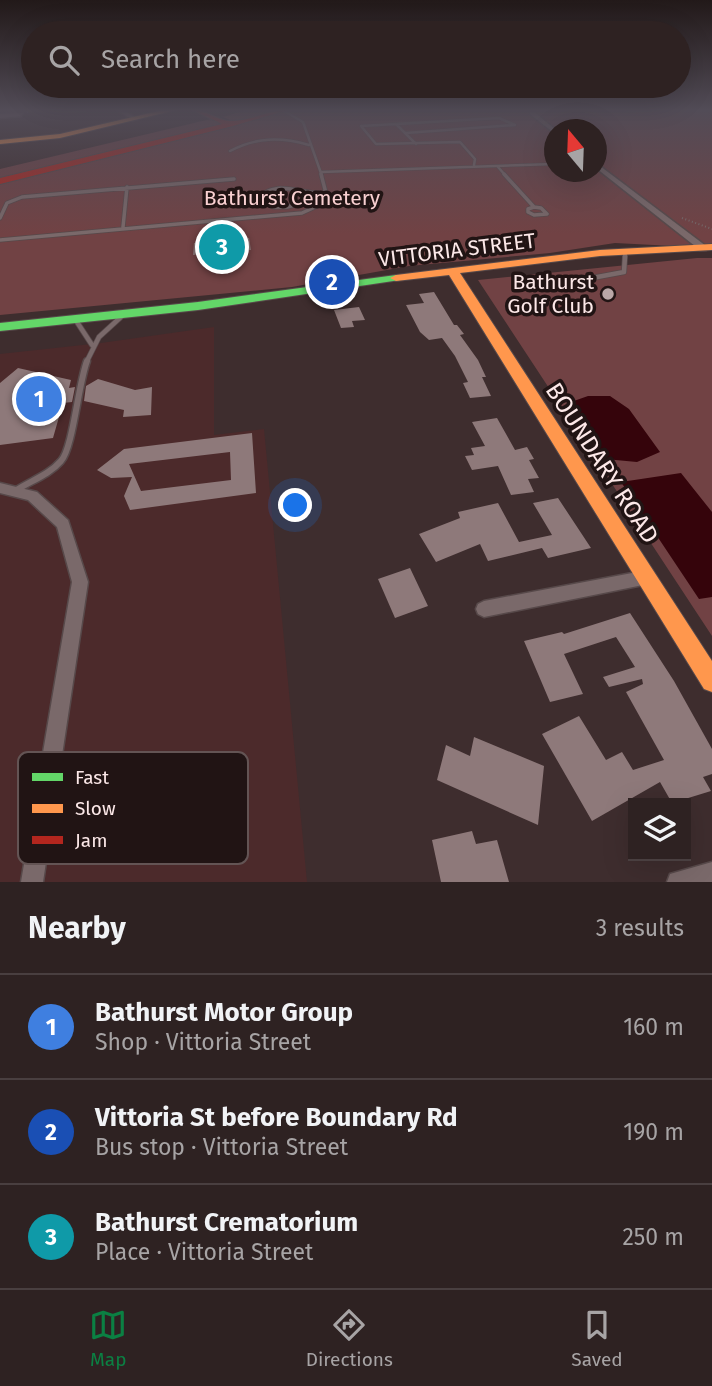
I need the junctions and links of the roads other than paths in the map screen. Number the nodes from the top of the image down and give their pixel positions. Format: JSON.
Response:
{"nodes":[{"id":1,"x":123,"y":151,"type":"edge"},
{"id":2,"x":312,"y":151,"type":"edge"},
{"id":3,"x":468,"y":151,"type":"edge"},
{"id":4,"x":474,"y":165,"type":"junction"},
{"id":5,"x":544,"y":165,"type":"edge"},
{"id":6,"x":498,"y":167,"type":"junction"},
{"id":7,"x":321,"y":172,"type":"junction"},
{"id":8,"x":607,"y":172,"type":"edge"},
{"id":9,"x":234,"y":179,"type":"dead end"},
{"id":10,"x":0,"y":181,"type":"edge"},
{"id":11,"x":127,"y":187,"type":"junction"},
{"id":12,"x":326,"y":193,"type":"junction"},
{"id":13,"x":309,"y":195,"type":"junction"},
{"id":14,"x":257,"y":199,"type":"junction"},
{"id":15,"x":240,"y":201,"type":"dead end"},
{"id":16,"x":534,"y":207,"type":"junction"},
{"id":17,"x":0,"y":218,"type":"edge"},
{"id":18,"x":122,"y":228,"type":"junction"},
{"id":19,"x":0,"y":240,"type":"edge"},
{"id":20,"x":707,"y":248,"type":"edge"},
{"id":21,"x":625,"y":252,"type":"junction"},
{"id":22,"x":452,"y":270,"type":"junction"},
{"id":23,"x":544,"y":287,"type":"dead end"},
{"id":24,"x":127,"y":314,"type":"junction"},
{"id":25,"x":75,"y":319,"type":"junction"},
{"id":26,"x":0,"y":327,"type":"edge"},
{"id":27,"x":92,"y":346,"type":"junction"},
{"id":28,"x":7,"y":489,"type":"edge"},
{"id":29,"x":648,"y":577,"type":"junction"},
{"id":30,"x":484,"y":610,"type":"dead end"},
{"id":31,"x":712,"y":681,"type":"edge"},
{"id":32,"x":53,"y":752,"type":"edge"},
{"id":33,"x":35,"y":864,"type":"edge"},
{"id":34,"x":712,"y":873,"type":"edge"},
{"id":35,"x":32,"y":882,"type":"edge"},
{"id":36,"x":678,"y":882,"type":"edge"}],
"edges":[{"from":1,"to":10,"type":"main road"},
{"from":2,"to":7,"type":"lane"},
{"from":3,"to":4,"type":"lane"},
{"from":4,"to":6,"type":"lane"},
{"from":4,"to":7,"type":"lane"},
{"from":5,"to":6,"type":"lane"},
{"from":6,"to":16,"type":"lane"},
{"from":7,"to":12,"type":"lane"},
{"from":8,"to":20,"type":"street"},
{"from":9,"to":11,"type":"lane"},
{"from":11,"to":17,"type":"lane"},
{"from":11,"to":18,"type":"lane"},
{"from":12,"to":13,"type":"lane"},
{"from":12,"to":18,"type":"lane"},
{"from":13,"to":14,"type":"lane"},
{"from":13,"to":14,"type":"lane"},
{"from":14,"to":15,"type":"lane"},
{"from":16,"to":16,"type":"lane"},
{"from":18,"to":19,"type":"lane"},
{"from":20,"to":21,"type":"main road","name":"VITTORIA STREET"},
{"from":21,"to":22,"type":"main road","name":"VITTORIA STREET"},
{"from":21,"to":23,"type":"lane"},
{"from":22,"to":24,"type":"main road","name":"VITTORIA STREET"},
{"from":22,"to":29,"type":"main road","name":"BOUNDARY ROAD"},
{"from":24,"to":25,"type":"main road","name":"VITTORIA STREET"},
{"from":24,"to":27,"type":"lane"},
{"from":25,"to":26,"type":"main road","name":"VITTORIA STREET"},
{"from":25,"to":27,"type":"lane"},
{"from":27,"to":28,"type":"lane"},
{"from":28,"to":32,"type":"street"},
{"from":29,"to":30,"type":"street"},
{"from":29,"to":31,"type":"main road","name":"BOUNDARY ROAD"},
{"from":33,"to":35,"type":"street"},
{"from":34,"to":36,"type":"street"}]}
